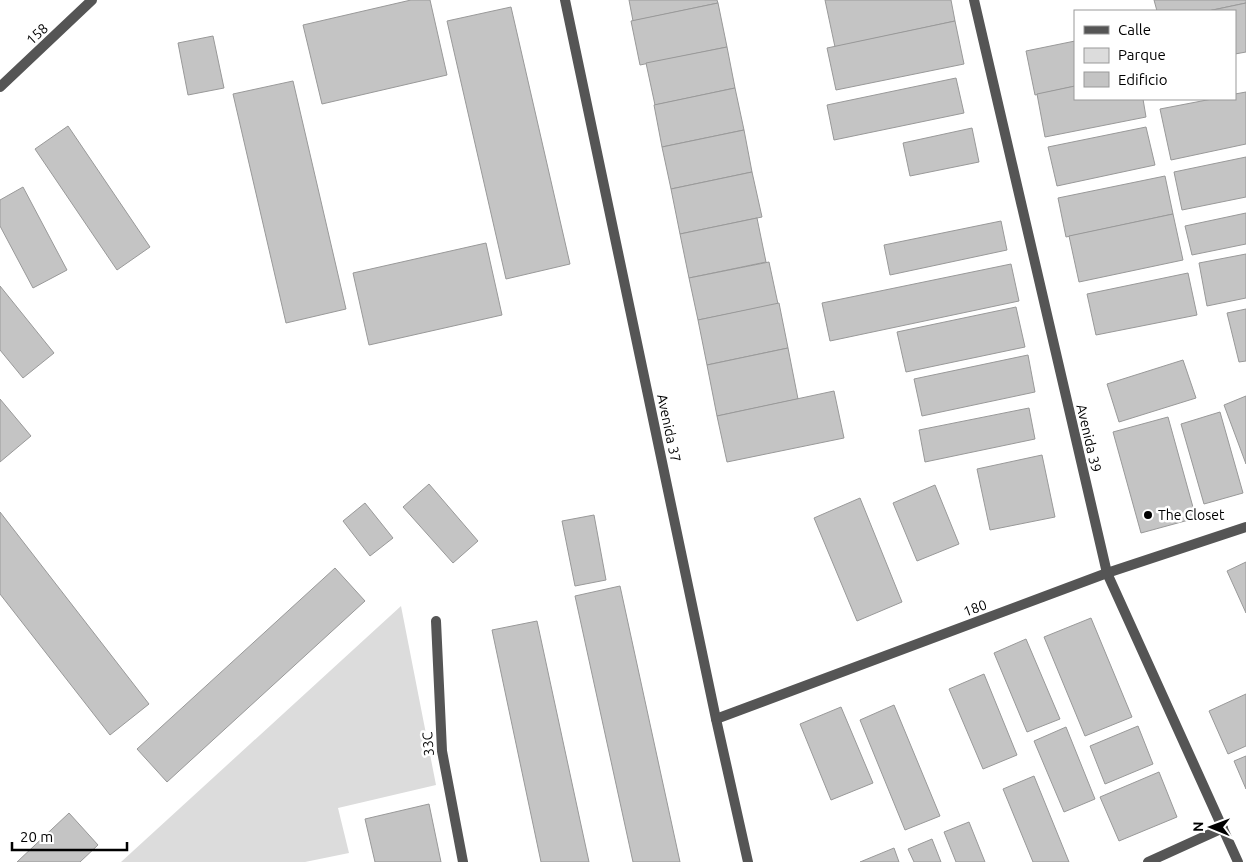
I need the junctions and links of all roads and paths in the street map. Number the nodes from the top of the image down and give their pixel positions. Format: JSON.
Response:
{"nodes":[{"id":1,"x":92,"y":0,"type":"edge"},
{"id":2,"x":565,"y":0,"type":"edge"},
{"id":3,"x":974,"y":0,"type":"edge"},
{"id":4,"x":1,"y":84,"type":"edge"},
{"id":5,"x":1246,"y":527,"type":"edge"},
{"id":6,"x":1107,"y":574,"type":"junction"},
{"id":7,"x":436,"y":621,"type":"dead end"},
{"id":8,"x":716,"y":719,"type":"junction"},
{"id":9,"x":1223,"y":828,"type":"junction"},
{"id":10,"x":463,"y":862,"type":"edge"},
{"id":11,"x":748,"y":862,"type":"edge"},
{"id":12,"x":1148,"y":862,"type":"edge"},
{"id":13,"x":1238,"y":862,"type":"edge"}],
"edges":[{"from":1,"to":4,"type":"street","name":"158"},
{"from":2,"to":8,"type":"street","name":"Avenida 37"},
{"from":3,"to":6,"type":"street","name":"Avenida 39"},
{"from":5,"to":6,"type":"street","name":"180"},
{"from":6,"to":8,"type":"street","name":"180"},
{"from":6,"to":9,"type":"street","name":"Avenida 39"},
{"from":7,"to":10,"type":"street","name":"33C"},
{"from":8,"to":11,"type":"street","name":"Avenida 37"},
{"from":9,"to":12,"type":"street"},
{"from":9,"to":13,"type":"street","name":"Avenida 39"}]}
